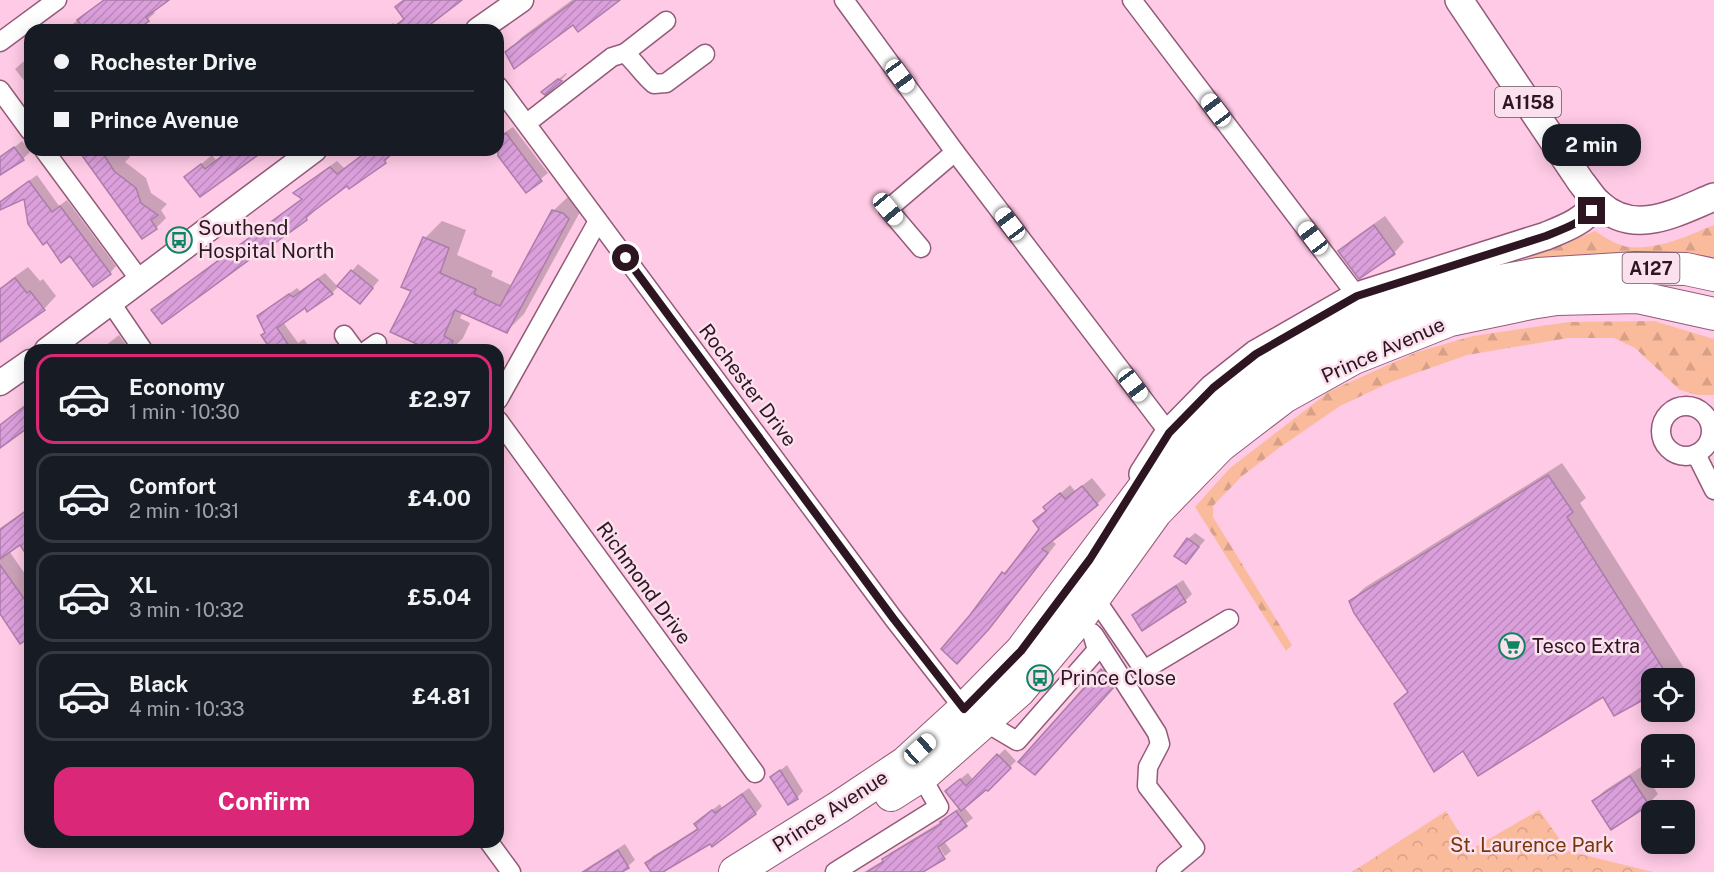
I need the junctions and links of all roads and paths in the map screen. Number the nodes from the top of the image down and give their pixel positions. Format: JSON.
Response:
{"nodes":[{"id":1,"x":57,"y":0,"type":"edge"},
{"id":2,"x":521,"y":0,"type":"edge"},
{"id":3,"x":844,"y":0,"type":"edge"},
{"id":4,"x":1132,"y":0,"type":"edge"},
{"id":5,"x":1459,"y":0,"type":"edge"},
{"id":6,"x":666,"y":21,"type":"dead end"},
{"id":7,"x":24,"y":24,"type":"edge"},
{"id":8,"x":24,"y":24,"type":"edge"},
{"id":9,"x":487,"y":24,"type":"edge"},
{"id":10,"x":0,"y":42,"type":"edge"},
{"id":11,"x":625,"y":53,"type":"junction"},
{"id":12,"x":705,"y":54,"type":"dead end"},
{"id":13,"x":0,"y":90,"type":"edge"},
{"id":14,"x":504,"y":94,"type":"edge"},
{"id":15,"x":24,"y":123,"type":"edge"},
{"id":16,"x":527,"y":123,"type":"junction"},
{"id":17,"x":955,"y":152,"type":"junction"},
{"id":18,"x":48,"y":156,"type":"edge"},
{"id":19,"x":306,"y":156,"type":"edge"},
{"id":20,"x":1714,"y":197,"type":"edge"},
{"id":21,"x":1598,"y":203,"type":"junction"},
{"id":22,"x":598,"y":221,"type":"junction"},
{"id":23,"x":921,"y":248,"type":"dead end"},
{"id":24,"x":1714,"y":275,"type":"edge"},
{"id":25,"x":140,"y":280,"type":"junction"},
{"id":26,"x":1357,"y":296,"type":"junction"},
{"id":27,"x":111,"y":303,"type":"junction"},
{"id":28,"x":1714,"y":314,"type":"edge"},
{"id":29,"x":55,"y":344,"type":"edge"},
{"id":30,"x":139,"y":344,"type":"edge"},
{"id":31,"x":24,"y":366,"type":"edge"},
{"id":32,"x":0,"y":383,"type":"edge"},
{"id":33,"x":504,"y":389,"type":"edge"},
{"id":34,"x":504,"y":428,"type":"edge"},
{"id":35,"x":1169,"y":433,"type":"junction"},
{"id":36,"x":1696,"y":454,"type":"dead end"},
{"id":37,"x":1714,"y":490,"type":"edge"},
{"id":38,"x":1090,"y":559,"type":"junction"},
{"id":39,"x":1089,"y":617,"type":"junction"},
{"id":40,"x":1229,"y":619,"type":"dead end"},
{"id":41,"x":974,"y":716,"type":"junction"},
{"id":42,"x":754,"y":773,"type":"dead end"},
{"id":43,"x":921,"y":776,"type":"junction"},
{"id":44,"x":493,"y":848,"type":"edge"},
{"id":45,"x":511,"y":872,"type":"edge"},
{"id":46,"x":735,"y":872,"type":"edge"},
{"id":47,"x":769,"y":872,"type":"edge"},
{"id":48,"x":835,"y":872,"type":"edge"},
{"id":49,"x":1166,"y":872,"type":"edge"}],
"edges":[{"from":1,"to":8,"type":"street"},
{"from":2,"to":9,"type":"street"},
{"from":3,"to":17,"type":"street"},
{"from":4,"to":26,"type":"street"},
{"from":5,"to":21,"type":"main road","number":"A1158"},
{"from":6,"to":11,"type":"street"},
{"from":7,"to":10,"type":"street"},
{"from":11,"to":12,"type":"street"},
{"from":11,"to":16,"type":"street"},
{"from":13,"to":15,"type":"street"},
{"from":14,"to":16,"type":"street","name":"Rochester Drive"},
{"from":16,"to":22,"type":"street","name":"Rochester Drive"},
{"from":17,"to":23,"type":"street"},
{"from":17,"to":35,"type":"street"},
{"from":18,"to":25,"type":"street"},
{"from":19,"to":25,"type":"street"},
{"from":20,"to":21,"type":"main road","number":"A1158"},
{"from":21,"to":26,"type":"main road","name":"Prince Avenue"},
{"from":22,"to":33,"type":"street"},
{"from":22,"to":41,"type":"street","name":"Rochester Drive"},
{"from":24,"to":38,"type":"highway","name":"Prince Avenue","number":"A127"},
{"from":25,"to":27,"type":"street"},
{"from":26,"to":35,"type":"main road","name":"Prince Avenue"},
{"from":27,"to":29,"type":"street"},
{"from":27,"to":30,"type":"street"},
{"from":28,"to":39,"type":"highway","name":"Prince Avenue","number":"A127"},
{"from":31,"to":32,"type":"street"},
{"from":34,"to":42,"type":"street","name":"Richmond Drive"},
{"from":35,"to":38,"type":"main road","name":"Prince Avenue"},
{"from":36,"to":37,"type":"street"},
{"from":38,"to":41,"type":"highway","name":"Prince Avenue","number":"A127"},
{"from":39,"to":40,"type":"street"},
{"from":39,"to":41,"type":"highway","name":"Prince Avenue","number":"A127"},
{"from":39,"to":49,"type":"street"},
{"from":41,"to":43,"type":"highway","name":"Prince Avenue","number":"A127"},
{"from":41,"to":46,"type":"highway","name":"Prince Avenue","number":"A127"},
{"from":43,"to":47,"type":"highway","name":"Prince Avenue","number":"A127"},
{"from":43,"to":48,"type":"street"},
{"from":44,"to":45,"type":"street"}]}
